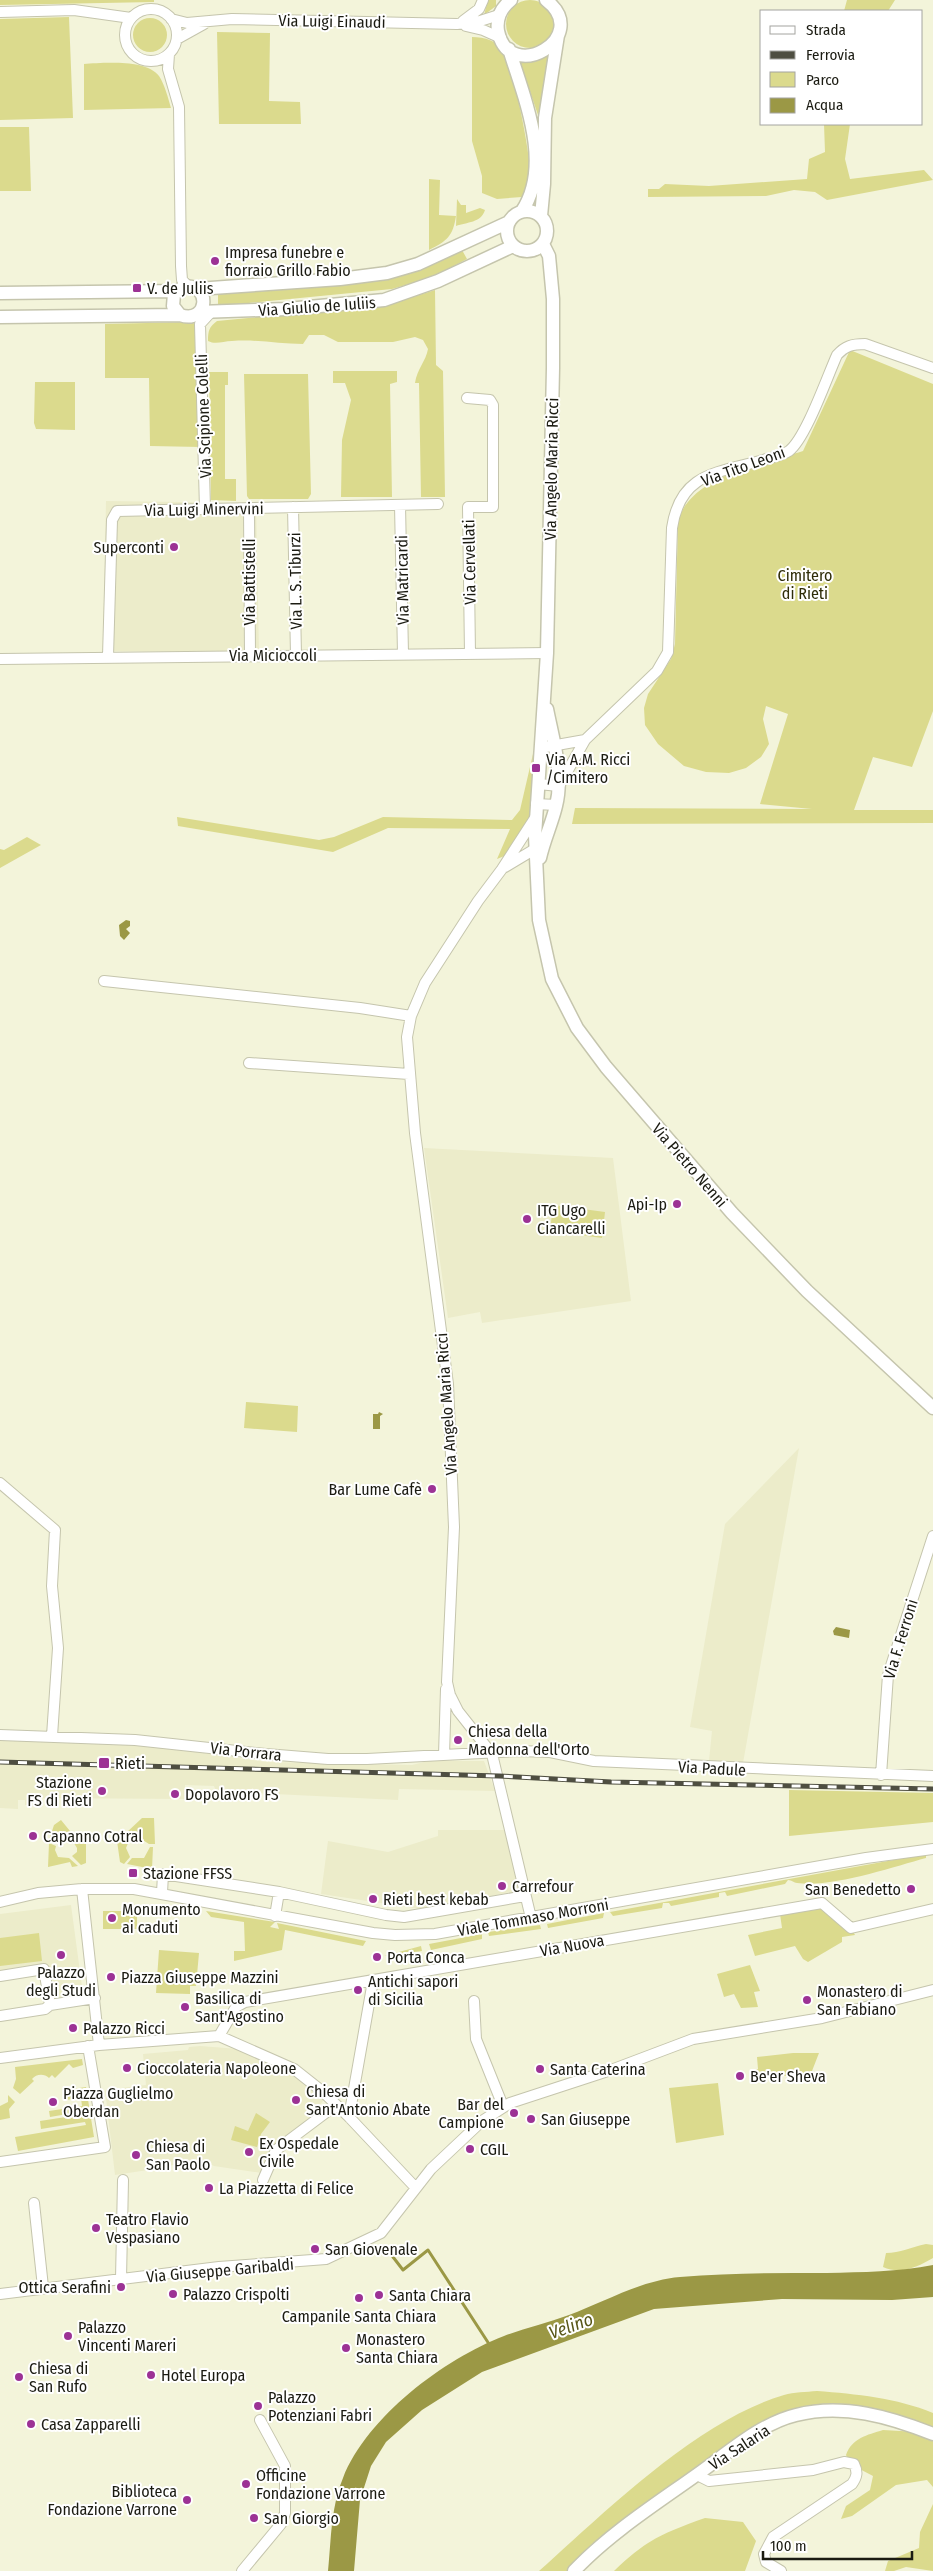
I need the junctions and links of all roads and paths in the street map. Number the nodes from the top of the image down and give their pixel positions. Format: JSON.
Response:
{"nodes":[{"id":1,"x":483,"y":0,"type":"edge"},
{"id":2,"x":552,"y":2,"type":"edge"},
{"id":3,"x":154,"y":5,"type":"edge"},
{"id":4,"x":503,"y":6,"type":"edge"},
{"id":5,"x":0,"y":12,"type":"edge"},
{"id":6,"x":101,"y":14,"type":"junction"},
{"id":7,"x":131,"y":18,"type":"junction"},
{"id":8,"x":171,"y":18,"type":"junction"},
{"id":9,"x":208,"y":22,"type":"junction"},
{"id":10,"x":458,"y":24,"type":"junction"},
{"id":11,"x":558,"y":35,"type":"junction"},
{"id":12,"x":501,"y":38,"type":"junction"},
{"id":13,"x":125,"y":39,"type":"junction"},
{"id":14,"x":177,"y":39,"type":"junction"},
{"id":15,"x":510,"y":49,"type":"junction"},
{"id":16,"x":169,"y":54,"type":"junction"},
{"id":17,"x":148,"y":61,"type":"junction"},
{"id":18,"x":172,"y":83,"type":"junction"},
{"id":19,"x":522,"y":212,"type":"junction"},
{"id":20,"x":541,"y":216,"type":"junction"},
{"id":21,"x":509,"y":222,"type":"junction"},
{"id":22,"x":542,"y":244,"type":"junction"},
{"id":23,"x":512,"y":246,"type":"junction"},
{"id":24,"x":187,"y":289,"type":"junction"},
{"id":25,"x":0,"y":293,"type":"edge"},
{"id":26,"x":196,"y":316,"type":"junction"},
{"id":27,"x":0,"y":317,"type":"edge"},
{"id":28,"x":933,"y":368,"type":"edge"},
{"id":29,"x":467,"y":398,"type":"dead end"},
{"id":30,"x":438,"y":504,"type":"dead end"},
{"id":31,"x":400,"y":505,"type":"junction"},
{"id":32,"x":294,"y":507,"type":"junction"},
{"id":33,"x":249,"y":508,"type":"junction"},
{"id":34,"x":206,"y":509,"type":"junction"},
{"id":35,"x":547,"y":653,"type":"junction"},
{"id":36,"x":403,"y":654,"type":"junction"},
{"id":37,"x":470,"y":654,"type":"junction"},
{"id":38,"x":250,"y":655,"type":"junction"},
{"id":39,"x":296,"y":655,"type":"junction"},
{"id":40,"x":108,"y":656,"type":"junction"},
{"id":41,"x":0,"y":658,"type":"edge"},
{"id":42,"x":545,"y":697,"type":"junction"},
{"id":43,"x":585,"y":740,"type":"junction"},
{"id":44,"x":554,"y":744,"type":"junction"},
{"id":45,"x":540,"y":748,"type":"junction"},
{"id":46,"x":538,"y":784,"type":"junction"},
{"id":47,"x":559,"y":786,"type":"junction"},
{"id":48,"x":556,"y":806,"type":"junction"},
{"id":49,"x":536,"y":810,"type":"junction"},
{"id":50,"x":539,"y":847,"type":"junction"},
{"id":51,"x":514,"y":862,"type":"junction"},
{"id":52,"x":502,"y":869,"type":"junction"},
{"id":53,"x":538,"y":869,"type":"junction"},
{"id":54,"x":104,"y":981,"type":"dead end"},
{"id":55,"x":411,"y":1016,"type":"junction"},
{"id":56,"x":249,"y":1063,"type":"dead end"},
{"id":57,"x":410,"y":1074,"type":"junction"},
{"id":58,"x":933,"y":1408,"type":"edge"},
{"id":59,"x":0,"y":1484,"type":"edge"},
{"id":60,"x":933,"y":1536,"type":"edge"},
{"id":61,"x":447,"y":1682,"type":"junction"},
{"id":62,"x":0,"y":1735,"type":"edge"},
{"id":63,"x":52,"y":1736,"type":"junction"},
{"id":64,"x":492,"y":1754,"type":"junction"},
{"id":65,"x":444,"y":1755,"type":"junction"},
{"id":66,"x":881,"y":1775,"type":"junction"},
{"id":67,"x":933,"y":1776,"type":"edge"},
{"id":68,"x":933,"y":1849,"type":"edge"},
{"id":69,"x":82,"y":1889,"type":"junction"},
{"id":70,"x":279,"y":1892,"type":"junction"},
{"id":71,"x":162,"y":1893,"type":"junction"},
{"id":72,"x":525,"y":1896,"type":"junction"},
{"id":73,"x":0,"y":1902,"type":"edge"},
{"id":74,"x":933,"y":1909,"type":"edge"},
{"id":75,"x":386,"y":1915,"type":"junction"},
{"id":76,"x":275,"y":1916,"type":"junction"},
{"id":77,"x":531,"y":1918,"type":"junction"},
{"id":78,"x":382,"y":1934,"type":"junction"},
{"id":79,"x":0,"y":1976,"type":"edge"},
{"id":80,"x":373,"y":1980,"type":"junction"},
{"id":81,"x":933,"y":1990,"type":"edge"},
{"id":82,"x":95,"y":1998,"type":"junction"},
{"id":83,"x":474,"y":2001,"type":"dead end"},
{"id":84,"x":50,"y":2005,"type":"junction"},
{"id":85,"x":0,"y":2016,"type":"edge"},
{"id":86,"x":220,"y":2036,"type":"junction"},
{"id":87,"x":94,"y":2046,"type":"junction"},
{"id":88,"x":0,"y":2058,"type":"edge"},
{"id":89,"x":336,"y":2105,"type":"junction"},
{"id":90,"x":503,"y":2106,"type":"junction"},
{"id":91,"x":349,"y":2117,"type":"junction"},
{"id":92,"x":0,"y":2162,"type":"edge"},
{"id":93,"x":123,"y":2180,"type":"dead end"},
{"id":94,"x":263,"y":2180,"type":"dead end"},
{"id":95,"x":415,"y":2187,"type":"junction"},
{"id":96,"x":34,"y":2203,"type":"dead end"},
{"id":97,"x":122,"y":2279,"type":"junction"},
{"id":98,"x":43,"y":2287,"type":"junction"},
{"id":99,"x":0,"y":2294,"type":"edge"},
{"id":100,"x":260,"y":2420,"type":"dead end"},
{"id":101,"x":933,"y":2434,"type":"edge"},
{"id":102,"x":696,"y":2475,"type":"junction"},
{"id":103,"x":242,"y":2571,"type":"edge"},
{"id":104,"x":574,"y":2571,"type":"edge"},
{"id":105,"x":782,"y":2571,"type":"edge"}],
"edges":[{"from":1,"to":10,"type":"street"},
{"from":2,"to":11,"type":"main road"},
{"from":3,"to":7,"type":"street"},
{"from":3,"to":8,"type":"street"},
{"from":4,"to":10,"type":"street","name":"Via Luigi Einaudi"},
{"from":4,"to":12,"type":"main road"},
{"from":5,"to":6,"type":"street"},
{"from":6,"to":7,"type":"street"},
{"from":6,"to":13,"type":"street"},
{"from":7,"to":13,"type":"street"},
{"from":8,"to":9,"type":"street","name":"Via Luigi Einaudi"},
{"from":8,"to":14,"type":"street"},
{"from":9,"to":10,"type":"street","name":"Via Luigi Einaudi"},
{"from":9,"to":14,"type":"street","name":"Via Luigi Einaudi"},
{"from":10,"to":12,"type":"street","name":"Via Luigi Einaudi"},
{"from":11,"to":15,"type":"main road"},
{"from":11,"to":20,"type":"main road"},
{"from":12,"to":15,"type":"main road"},
{"from":13,"to":17,"type":"street"},
{"from":14,"to":16,"type":"street"},
{"from":15,"to":19,"type":"main road"},
{"from":16,"to":17,"type":"street"},
{"from":16,"to":18,"type":"street"},
{"from":17,"to":18,"type":"street"},
{"from":18,"to":24,"type":"street"},
{"from":19,"to":20,"type":"main road"},
{"from":19,"to":21,"type":"main road"},
{"from":20,"to":22,"type":"main road"},
{"from":21,"to":23,"type":"main road"},
{"from":21,"to":24,"type":"main road","name":"Via Giulio de Iuliis"},
{"from":22,"to":23,"type":"main road"},
{"from":22,"to":35,"type":"main road","name":"Via Angelo Maria Ricci"},
{"from":23,"to":26,"type":"main road","name":"Via Giulio de Iuliis"},
{"from":24,"to":25,"type":"main road","name":"Via Giulio de Iuliis"},
{"from":24,"to":26,"type":"main road"},
{"from":24,"to":26,"type":"main road"},
{"from":26,"to":27,"type":"main road","name":"Via Giulio de Iuliis"},
{"from":26,"to":34,"type":"street","name":"Via Scipione Colelli"},
{"from":28,"to":43,"type":"street","name":"Via Tito Leoni"},
{"from":29,"to":37,"type":"street","name":"Via Cervellati"},
{"from":30,"to":31,"type":"street","name":"Via Luigi Minervini"},
{"from":31,"to":32,"type":"street","name":"Via Luigi Minervini"},
{"from":31,"to":36,"type":"street","name":"Via Matricardi"},
{"from":32,"to":33,"type":"street","name":"Via Luigi Minervini"},
{"from":32,"to":39,"type":"street","name":"Via L. S. Tiburzi"},
{"from":33,"to":34,"type":"street","name":"Via Luigi Minervini"},
{"from":33,"to":38,"type":"street","name":"Via Battistelli"},
{"from":34,"to":40,"type":"street","name":"Via Luigi Minervini"},
{"from":35,"to":37,"type":"street","name":"Via Micioccoli"},
{"from":35,"to":42,"type":"main road","name":"Via Angelo Maria Ricci"},
{"from":36,"to":37,"type":"street","name":"Via Micioccoli"},
{"from":36,"to":39,"type":"street","name":"Via Micioccoli"},
{"from":38,"to":39,"type":"street","name":"Via Micioccoli"},
{"from":38,"to":40,"type":"street","name":"Via Micioccoli"},
{"from":40,"to":41,"type":"street","name":"Via Micioccoli"},
{"from":42,"to":44,"type":"main road","name":"Via Angelo Maria Ricci"},
{"from":42,"to":45,"type":"main road","name":"Via Angelo Maria Ricci"},
{"from":43,"to":44,"type":"street"},
{"from":43,"to":47,"type":"street","name":"Via Tito Leoni"},
{"from":44,"to":45,"type":"street"},
{"from":44,"to":47,"type":"main road","name":"Via Angelo Maria Ricci"},
{"from":45,"to":46,"type":"main road","name":"Via Angelo Maria Ricci"},
{"from":46,"to":47,"type":"street"},
{"from":46,"to":49,"type":"main road","name":"Via Angelo Maria Ricci"},
{"from":47,"to":48,"type":"main road","name":"Via Angelo Maria Ricci"},
{"from":48,"to":49,"type":"street"},
{"from":48,"to":50,"type":"main road","name":"Via Angelo Maria Ricci"},
{"from":49,"to":50,"type":"main road","name":"Via Angelo Maria Ricci"},
{"from":49,"to":52,"type":"street","name":"Via Angelo Maria Ricci"},
{"from":50,"to":51,"type":"street","name":"Via Angelo Maria Ricci"},
{"from":50,"to":53,"type":"main road","name":"Via Angelo Maria Ricci"},
{"from":51,"to":52,"type":"street","name":"Via Angelo Maria Ricci"},
{"from":51,"to":53,"type":"street"},
{"from":52,"to":55,"type":"street","name":"Via Angelo Maria Ricci"},
{"from":53,"to":58,"type":"main road","name":"Via Pietro Nenni"},
{"from":54,"to":55,"type":"street"},
{"from":55,"to":57,"type":"street","name":"Via Angelo Maria Ricci"},
{"from":56,"to":57,"type":"street"},
{"from":57,"to":61,"type":"street","name":"Via Angelo Maria Ricci"},
{"from":59,"to":63,"type":"street"},
{"from":60,"to":66,"type":"street","name":"Via F. Ferroni"},
{"from":61,"to":64,"type":"street","name":"Via Angelo Maria Ricci"},
{"from":61,"to":65,"type":"street"},
{"from":62,"to":63,"type":"street","name":"Via Porrara"},
{"from":63,"to":65,"type":"street","name":"Via Porrara"},
{"from":64,"to":65,"type":"street","name":"Via Porrara"},
{"from":64,"to":66,"type":"street","name":"Via Padule"},
{"from":64,"to":72,"type":"street","name":"Via Angelo Maria Ricci"},
{"from":66,"to":67,"type":"street","name":"Via Padule"},
{"from":68,"to":77,"type":"street","name":"Viale Tommaso Morroni"},
{"from":69,"to":71,"type":"street","name":"Viale Tommaso Morroni"},
{"from":69,"to":73,"type":"street","name":"Viale Tommaso Morroni"},
{"from":69,"to":82,"type":"street"},
{"from":70,"to":71,"type":"street"},
{"from":70,"to":75,"type":"street"},
{"from":70,"to":76,"type":"street"},
{"from":71,"to":76,"type":"street","name":"Viale Tommaso Morroni"},
{"from":72,"to":75,"type":"street"},
{"from":72,"to":77,"type":"street","name":"Via Angelo Maria Ricci"},
{"from":74,"to":80,"type":"street","name":"Via Nuova"},
{"from":75,"to":78,"type":"street"},
{"from":76,"to":78,"type":"street","name":"Viale Tommaso Morroni"},
{"from":77,"to":78,"type":"street","name":"Viale Tommaso Morroni"},
{"from":79,"to":84,"type":"street"},
{"from":80,"to":86,"type":"street","name":"Via Nuova"},
{"from":80,"to":91,"type":"street"},
{"from":81,"to":90,"type":"street","name":"Via Giuseppe Garibaldi"},
{"from":82,"to":84,"type":"street"},
{"from":82,"to":87,"type":"street"},
{"from":83,"to":90,"type":"street"},
{"from":84,"to":85,"type":"street"},
{"from":86,"to":87,"type":"street"},
{"from":86,"to":89,"type":"street"},
{"from":87,"to":88,"type":"street"},
{"from":87,"to":92,"type":"street"},
{"from":89,"to":91,"type":"street"},
{"from":89,"to":94,"type":"street"},
{"from":90,"to":95,"type":"street","name":"Via Giuseppe Garibaldi"},
{"from":91,"to":95,"type":"street"},
{"from":93,"to":97,"type":"street"},
{"from":95,"to":97,"type":"street","name":"Via Giuseppe Garibaldi"},
{"from":96,"to":98,"type":"street"},
{"from":97,"to":98,"type":"street","name":"Via Giuseppe Garibaldi"},
{"from":98,"to":99,"type":"street","name":"Via Giuseppe Garibaldi"},
{"from":100,"to":103,"type":"street"},
{"from":101,"to":102,"type":"main road","name":"Via Salaria"},
{"from":102,"to":104,"type":"main road","name":"Via Salaria"},
{"from":102,"to":105,"type":"street"}]}
